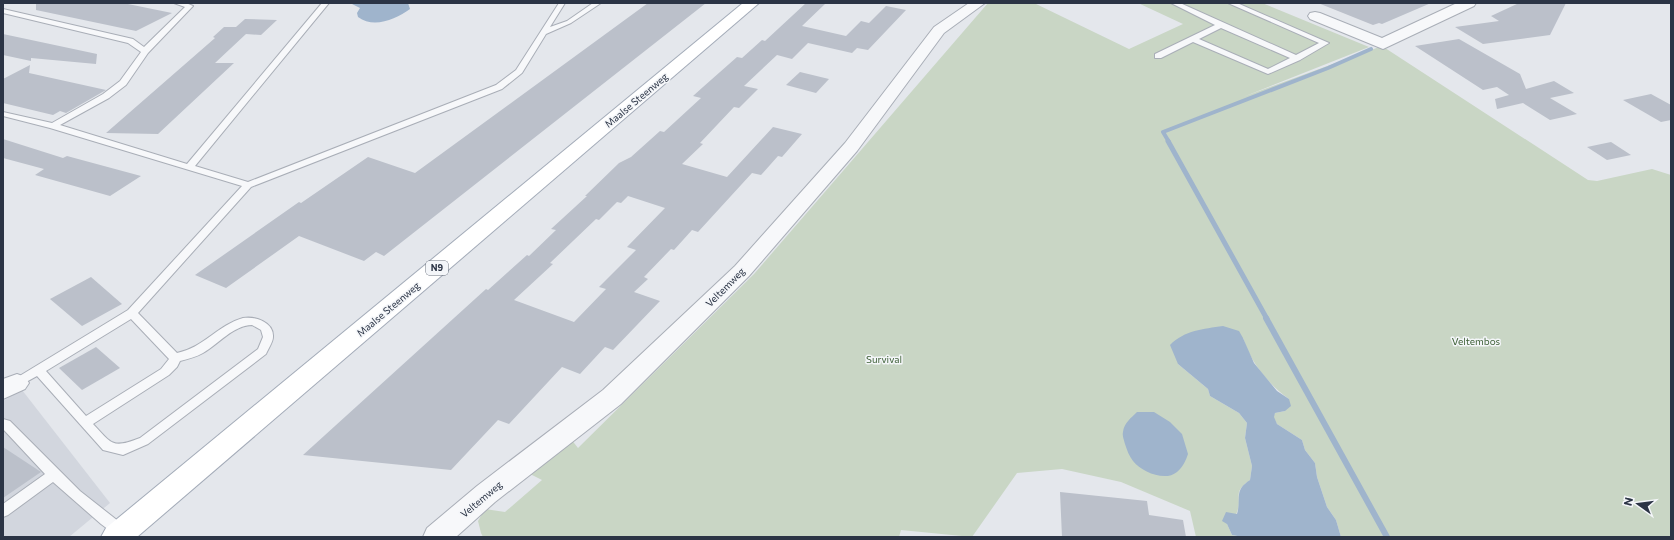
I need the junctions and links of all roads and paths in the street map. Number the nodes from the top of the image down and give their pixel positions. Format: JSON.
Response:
{"nodes":[{"id":1,"x":177,"y":3,"type":"edge"},
{"id":2,"x":326,"y":3,"type":"edge"},
{"id":3,"x":562,"y":3,"type":"edge"},
{"id":4,"x":598,"y":3,"type":"edge"},
{"id":5,"x":752,"y":3,"type":"edge"},
{"id":6,"x":978,"y":3,"type":"edge"},
{"id":7,"x":1174,"y":3,"type":"edge"},
{"id":8,"x":1231,"y":3,"type":"edge"},
{"id":9,"x":1469,"y":3,"type":"edge"},
{"id":10,"x":191,"y":4,"type":"edge"},
{"id":11,"x":3,"y":11,"type":"edge"},
{"id":12,"x":1315,"y":16,"type":"dead end"},
{"id":13,"x":1221,"y":25,"type":"junction"},
{"id":14,"x":544,"y":32,"type":"junction"},
{"id":15,"x":1193,"y":39,"type":"junction"},
{"id":16,"x":145,"y":51,"type":"junction"},
{"id":17,"x":1158,"y":56,"type":"dead end"},
{"id":18,"x":1297,"y":58,"type":"junction"},
{"id":19,"x":3,"y":114,"type":"edge"},
{"id":20,"x":53,"y":126,"type":"junction"},
{"id":21,"x":190,"y":166,"type":"junction"},
{"id":22,"x":248,"y":184,"type":"junction"},
{"id":23,"x":132,"y":313,"type":"junction"},
{"id":24,"x":175,"y":358,"type":"junction"},
{"id":25,"x":38,"y":370,"type":"junction"},
{"id":26,"x":10,"y":386,"type":"edge"},
{"id":27,"x":85,"y":423,"type":"junction"},
{"id":28,"x":3,"y":424,"type":"edge"},
{"id":29,"x":53,"y":475,"type":"junction"},
{"id":30,"x":3,"y":511,"type":"edge"},
{"id":31,"x":119,"y":535,"type":"edge"},
{"id":32,"x":437,"y":537,"type":"edge"}],
"edges":[{"from":1,"to":10,"type":"lane"},
{"from":2,"to":21,"type":"lane"},
{"from":3,"to":14,"type":"lane"},
{"from":4,"to":14,"type":"lane"},
{"from":5,"to":31,"type":"main road","name":"Maalse Steenweg","number":"N9"},
{"from":6,"to":32,"type":"street","name":"Veltemweg"},
{"from":7,"to":13,"type":"lane"},
{"from":8,"to":18,"type":"lane"},
{"from":9,"to":12,"type":"street"},
{"from":10,"to":16,"type":"lane"},
{"from":11,"to":16,"type":"lane"},
{"from":13,"to":15,"type":"lane"},
{"from":13,"to":18,"type":"lane"},
{"from":14,"to":22,"type":"lane"},
{"from":15,"to":17,"type":"lane"},
{"from":15,"to":18,"type":"lane"},
{"from":16,"to":20,"type":"lane"},
{"from":19,"to":20,"type":"lane"},
{"from":20,"to":21,"type":"lane"},
{"from":21,"to":22,"type":"lane"},
{"from":22,"to":23,"type":"lane"},
{"from":23,"to":24,"type":"lane"},
{"from":23,"to":25,"type":"lane"},
{"from":24,"to":27,"type":"lane"},
{"from":24,"to":27,"type":"lane"},
{"from":25,"to":26,"type":"lane"},
{"from":25,"to":27,"type":"lane"},
{"from":28,"to":29,"type":"lane"},
{"from":29,"to":30,"type":"lane"},
{"from":29,"to":31,"type":"lane"}]}
